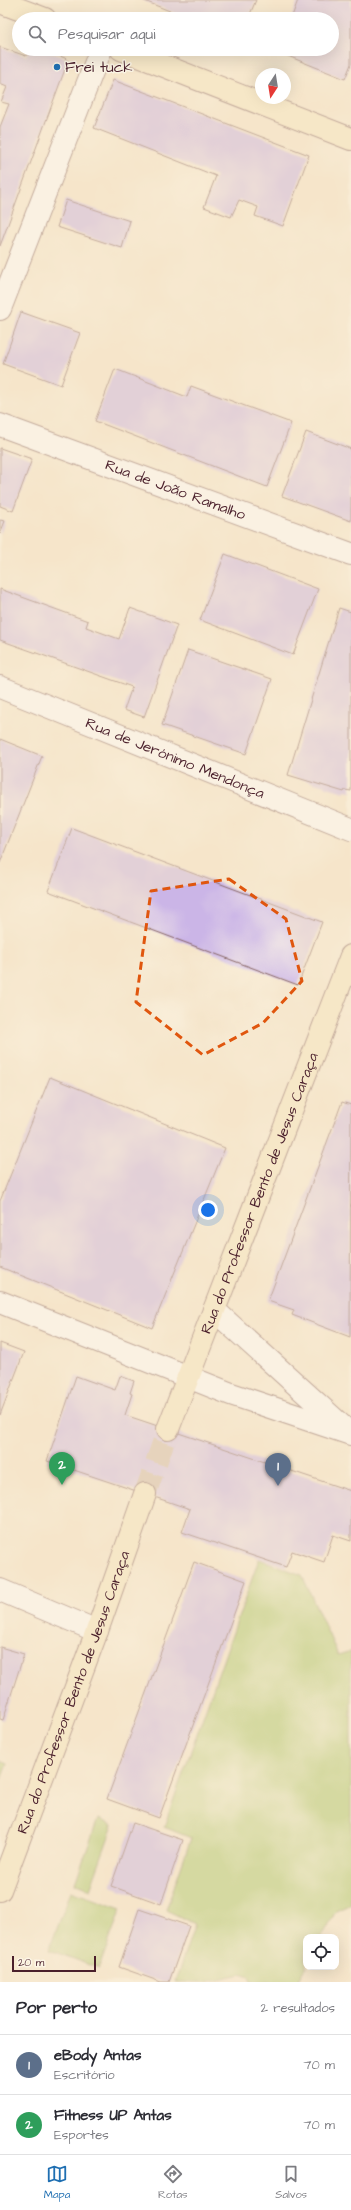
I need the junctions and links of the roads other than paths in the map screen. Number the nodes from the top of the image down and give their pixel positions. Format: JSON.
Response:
{"nodes":[{"id":1,"x":0,"y":2,"type":"edge"},
{"id":2,"x":26,"y":12,"type":"edge"},
{"id":3,"x":98,"y":56,"type":"edge"},
{"id":4,"x":139,"y":56,"type":"edge"},
{"id":5,"x":351,"y":139,"type":"edge"},
{"id":6,"x":0,"y":309,"type":"edge"},
{"id":7,"x":0,"y":425,"type":"edge"},
{"id":8,"x":351,"y":554,"type":"edge"},
{"id":9,"x":0,"y":687,"type":"edge"},
{"id":10,"x":351,"y":829,"type":"edge"},
{"id":11,"x":351,"y":956,"type":"edge"},
{"id":12,"x":0,"y":1302,"type":"edge"},
{"id":13,"x":214,"y":1310,"type":"junction"},
{"id":14,"x":188,"y":1378,"type":"junction"},
{"id":15,"x":168,"y":1429,"type":"tunnel mouth"},
{"id":16,"x":351,"y":1434,"type":"edge"},
{"id":17,"x":145,"y":1494,"type":"tunnel mouth"},
{"id":18,"x":0,"y":1590,"type":"edge"},
{"id":19,"x":97,"y":1631,"type":"junction"},
{"id":20,"x":0,"y":1890,"type":"edge"}],
"edges":[{"from":1,"to":2,"type":"street"},
{"from":3,"to":6,"type":"street"},
{"from":4,"to":5,"type":"street"},
{"from":7,"to":8,"type":"street","name":"Rua de João Ramalho"},
{"from":9,"to":10,"type":"street","name":"Rua de Jerónimo Mendonça"},
{"from":11,"to":13,"type":"street","name":"Rua do Professor Bento de Jesus Caraça"},
{"from":12,"to":14,"type":"street"},
{"from":13,"to":14,"type":"street","name":"Rua do Professor Bento de Jesus Caraça"},
{"from":13,"to":16,"type":"street"},
{"from":14,"to":15,"type":"street","name":"Rua do Professor Bento de Jesus Caraça"},
{"from":14,"to":16,"type":"street"},
{"from":17,"to":19,"type":"street","name":"Rua do Professor Bento de Jesus Caraça"},
{"from":18,"to":19,"type":"street"},
{"from":19,"to":20,"type":"street","name":"Rua do Professor Bento de Jesus Caraça"}]}
